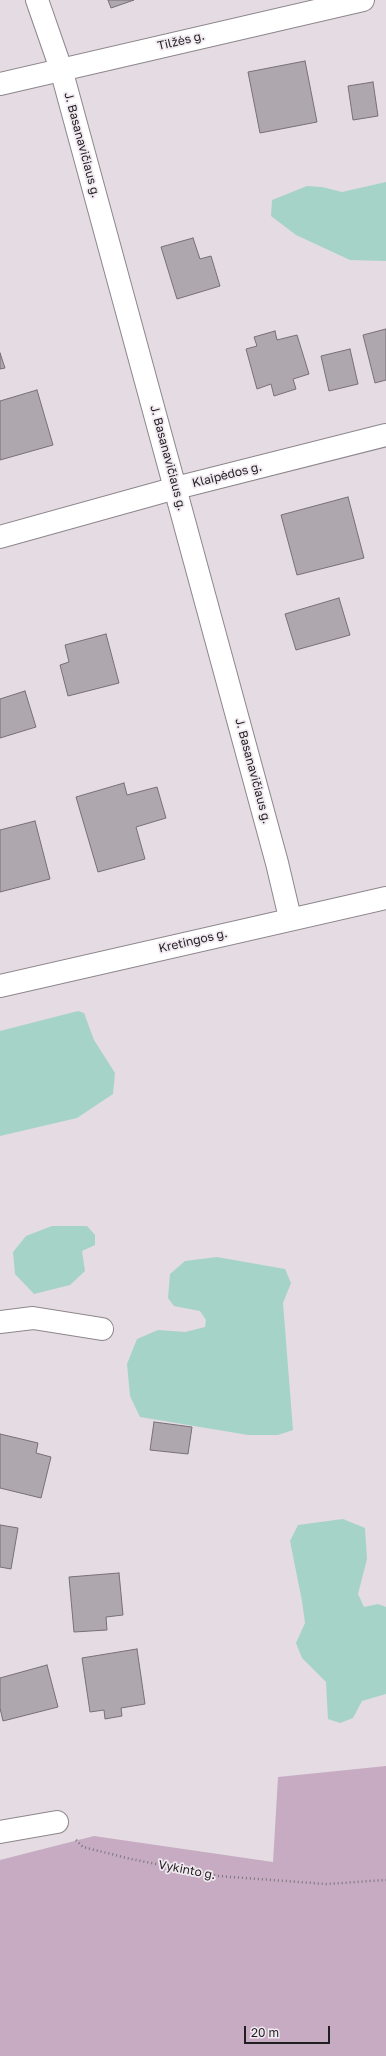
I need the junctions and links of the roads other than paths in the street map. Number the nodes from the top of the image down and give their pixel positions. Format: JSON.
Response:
{"nodes":[{"id":1,"x":37,"y":0,"type":"edge"},
{"id":2,"x":363,"y":0,"type":"edge"},
{"id":3,"x":61,"y":69,"type":"junction"},
{"id":4,"x":0,"y":84,"type":"edge"},
{"id":5,"x":386,"y":435,"type":"edge"},
{"id":6,"x":176,"y":488,"type":"junction"},
{"id":7,"x":0,"y":537,"type":"edge"},
{"id":8,"x":386,"y":898,"type":"edge"},
{"id":9,"x":290,"y":918,"type":"junction"},
{"id":10,"x":0,"y":986,"type":"edge"},
{"id":11,"x":0,"y":1322,"type":"edge"},
{"id":12,"x":102,"y":1329,"type":"dead end"},
{"id":13,"x":57,"y":1822,"type":"road end"},
{"id":14,"x":0,"y":1832,"type":"edge"}],
"edges":[{"from":1,"to":3,"type":"street","name":"J. Basanavičiaus g."},
{"from":2,"to":3,"type":"street","name":"Tilžės g."},
{"from":3,"to":4,"type":"street","name":"Tilžės g."},
{"from":3,"to":6,"type":"street","name":"J. Basanavičiaus g."},
{"from":5,"to":6,"type":"street","name":"Klaipėdos g."},
{"from":6,"to":7,"type":"street","name":"Klaipėdos g."},
{"from":6,"to":9,"type":"street","name":"J. Basanavičiaus g."},
{"from":8,"to":9,"type":"street","name":"Kretingos g."},
{"from":9,"to":10,"type":"street","name":"Kretingos g."},
{"from":11,"to":12,"type":"street"},
{"from":13,"to":14,"type":"street"}]}
